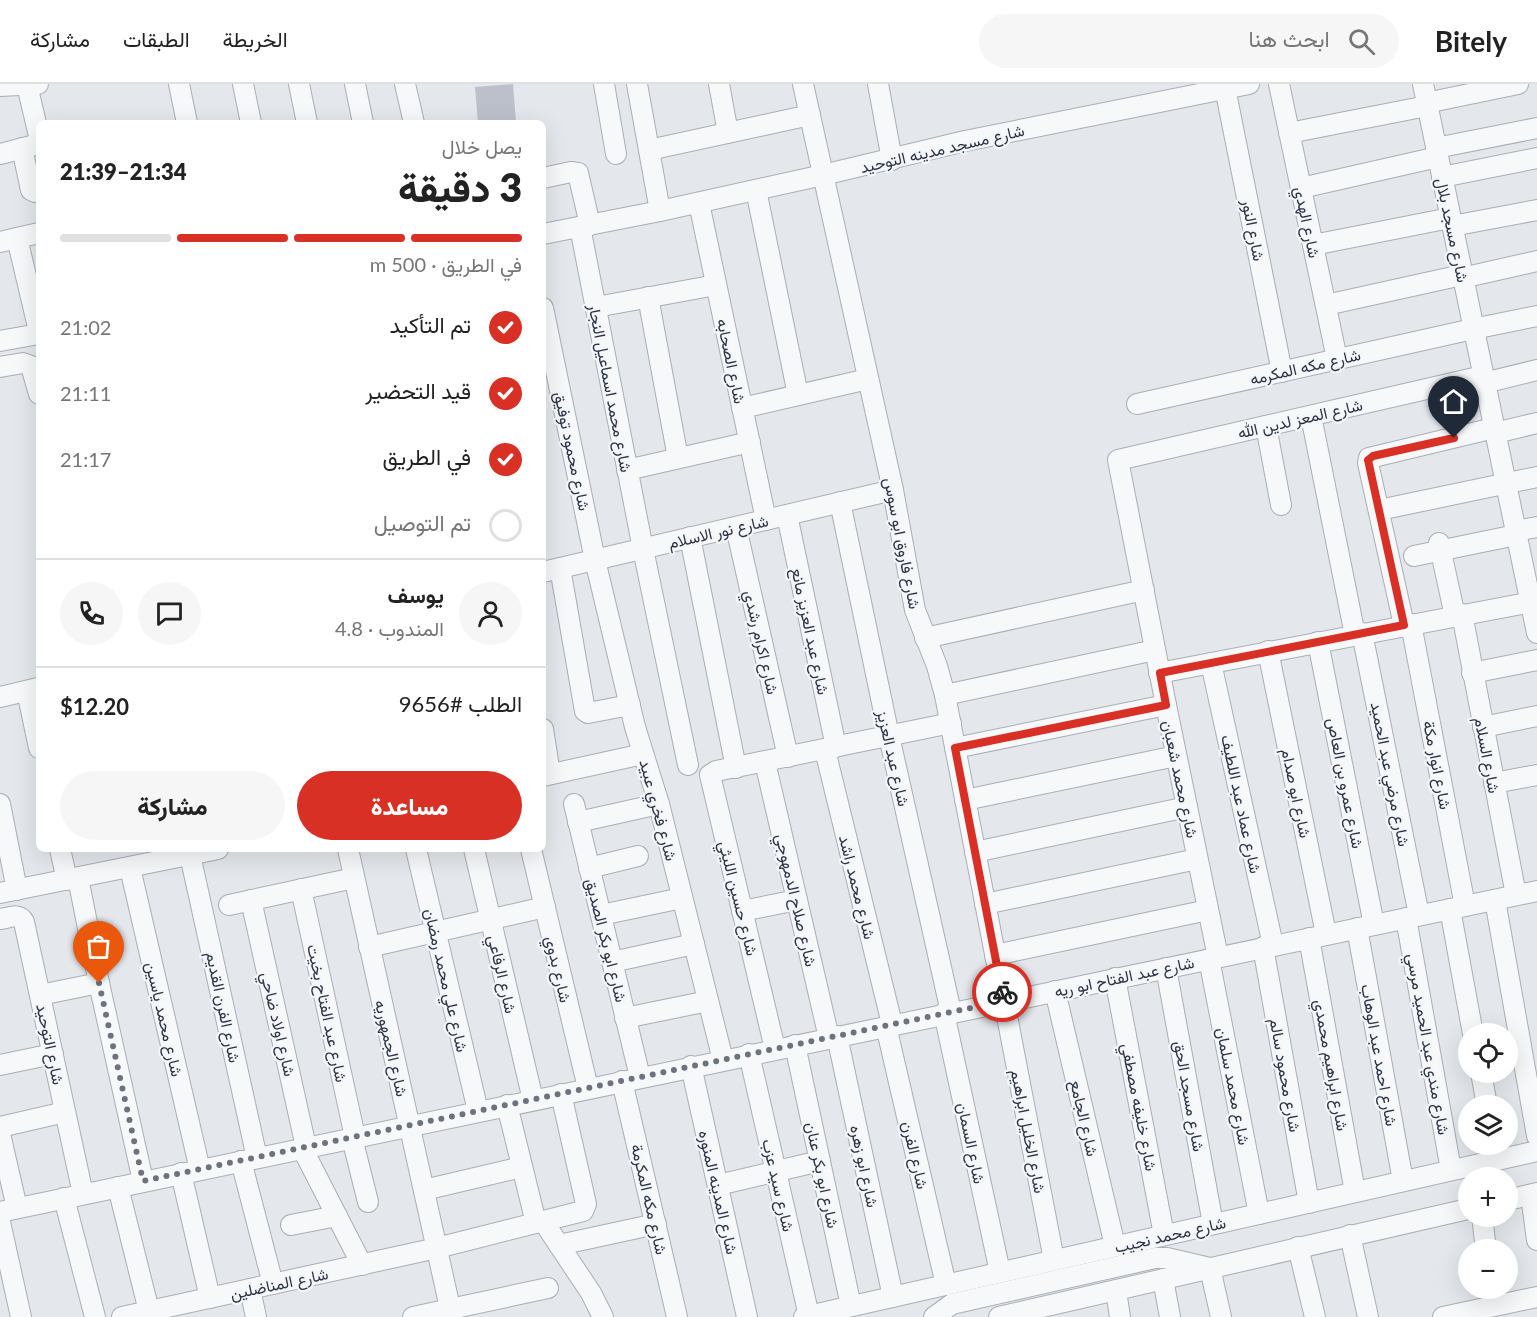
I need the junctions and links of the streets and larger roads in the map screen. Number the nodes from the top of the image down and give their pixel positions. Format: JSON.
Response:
{"nodes":[{"id":1,"x":38,"y":84,"type":"edge"},
{"id":2,"x":178,"y":84,"type":"edge"},
{"id":3,"x":243,"y":84,"type":"edge"},
{"id":4,"x":299,"y":84,"type":"edge"},
{"id":5,"x":355,"y":84,"type":"edge"},
{"id":6,"x":405,"y":84,"type":"edge"},
{"id":7,"x":604,"y":84,"type":"edge"},
{"id":8,"x":637,"y":84,"type":"edge"},
{"id":9,"x":719,"y":84,"type":"edge"},
{"id":10,"x":803,"y":84,"type":"edge"},
{"id":11,"x":878,"y":84,"type":"edge"},
{"id":12,"x":1249,"y":84,"type":"edge"},
{"id":13,"x":1279,"y":84,"type":"edge"},
{"id":14,"x":1518,"y":84,"type":"edge"},
{"id":15,"x":27,"y":85,"type":"edge"},
{"id":16,"x":0,"y":86,"type":"edge"},
{"id":17,"x":1225,"y":88,"type":"junction"},
{"id":18,"x":1425,"y":98,"type":"edge"},
{"id":19,"x":810,"y":115,"type":"junction"},
{"id":20,"x":186,"y":120,"type":"edge"},
{"id":21,"x":250,"y":120,"type":"edge"},
{"id":22,"x":306,"y":120,"type":"edge"},
{"id":23,"x":362,"y":120,"type":"edge"},
{"id":24,"x":413,"y":120,"type":"edge"},
{"id":25,"x":36,"y":123,"type":"edge"},
{"id":26,"x":1537,"y":128,"type":"edge"},
{"id":27,"x":728,"y":133,"type":"junction"},
{"id":28,"x":1289,"y":133,"type":"junction"},
{"id":29,"x":31,"y":146,"type":"edge"},
{"id":30,"x":649,"y":150,"type":"junction"},
{"id":31,"x":1437,"y":152,"type":"junction"},
{"id":32,"x":0,"y":154,"type":"edge"},
{"id":33,"x":616,"y":154,"type":"dead end"},
{"id":34,"x":1537,"y":158,"type":"edge"},
{"id":35,"x":892,"y":160,"type":"junction"},
{"id":36,"x":823,"y":175,"type":"junction"},
{"id":37,"x":546,"y":177,"type":"edge"},
{"id":38,"x":1442,"y":177,"type":"junction"},
{"id":39,"x":1301,"y":188,"type":"junction"},
{"id":40,"x":756,"y":190,"type":"junction"},
{"id":41,"x":36,"y":192,"type":"edge"},
{"id":42,"x":699,"y":202,"type":"junction"},
{"id":43,"x":1537,"y":210,"type":"edge"},
{"id":44,"x":660,"y":211,"type":"junction"},
{"id":45,"x":1451,"y":222,"type":"junction"},
{"id":46,"x":585,"y":226,"type":"junction"},
{"id":47,"x":546,"y":233,"type":"edge"},
{"id":48,"x":36,"y":234,"type":"edge"},
{"id":49,"x":8,"y":240,"type":"edge"},
{"id":50,"x":1313,"y":245,"type":"junction"},
{"id":51,"x":1537,"y":261,"type":"edge"},
{"id":52,"x":1462,"y":277,"type":"junction"},
{"id":53,"x":33,"y":281,"type":"edge"},
{"id":54,"x":716,"y":285,"type":"junction"},
{"id":55,"x":648,"y":297,"type":"junction"},
{"id":56,"x":1326,"y":305,"type":"junction"},
{"id":57,"x":36,"y":306,"type":"edge"},
{"id":58,"x":596,"y":307,"type":"junction"},
{"id":59,"x":1537,"y":316,"type":"edge"},
{"id":60,"x":546,"y":323,"type":"edge"},
{"id":61,"x":1473,"y":328,"type":"junction"},
{"id":62,"x":36,"y":333,"type":"edge"},
{"id":63,"x":0,"y":341,"type":"edge"},
{"id":64,"x":1337,"y":359,"type":"junction"},
{"id":65,"x":0,"y":368,"type":"edge"},
{"id":66,"x":1537,"y":370,"type":"edge"},
{"id":67,"x":1282,"y":372,"type":"junction"},
{"id":68,"x":868,"y":379,"type":"junction"},
{"id":69,"x":1483,"y":380,"type":"junction"},
{"id":70,"x":36,"y":384,"type":"edge"},
{"id":71,"x":798,"y":395,"type":"junction"},
{"id":72,"x":1137,"y":404,"type":"dead end"},
{"id":73,"x":742,"y":408,"type":"junction"},
{"id":74,"x":1311,"y":416,"type":"junction"},
{"id":75,"x":1537,"y":423,"type":"edge"},
{"id":76,"x":1266,"y":426,"type":"junction"},
{"id":77,"x":1494,"y":431,"type":"junction"},
{"id":78,"x":750,"y":442,"type":"junction"},
{"id":79,"x":678,"y":458,"type":"junction"},
{"id":80,"x":1118,"y":460,"type":"joint"},
{"id":81,"x":627,"y":470,"type":"junction"},
{"id":82,"x":1537,"y":477,"type":"edge"},
{"id":83,"x":1506,"y":484,"type":"junction"},
{"id":84,"x":893,"y":490,"type":"junction"},
{"id":85,"x":840,"y":502,"type":"junction"},
{"id":86,"x":1281,"y":505,"type":"dead end"},
{"id":87,"x":1378,"y":510,"type":"junction"},
{"id":88,"x":787,"y":515,"type":"junction"},
{"id":89,"x":766,"y":520,"type":"junction"},
{"id":90,"x":736,"y":526,"type":"junction"},
{"id":91,"x":1537,"y":527,"type":"edge"},
{"id":92,"x":1516,"y":533,"type":"junction"},
{"id":93,"x":690,"y":537,"type":"junction"},
{"id":94,"x":1440,"y":547,"type":"junction"},
{"id":95,"x":643,"y":549,"type":"junction"},
{"id":96,"x":1529,"y":554,"type":"edge"},
{"id":97,"x":1414,"y":556,"type":"dead end"},
{"id":98,"x":595,"y":560,"type":"junction"},
{"id":99,"x":548,"y":567,"type":"edge"},
{"id":100,"x":1144,"y":590,"type":"junction"},
{"id":101,"x":1534,"y":602,"type":"edge"},
{"id":102,"x":1458,"y":615,"type":"junction"},
{"id":103,"x":1408,"y":624,"type":"junction"},
{"id":104,"x":1537,"y":633,"type":"edge"},
{"id":105,"x":1359,"y":634,"type":"junction"},
{"id":106,"x":925,"y":638,"type":"junction"},
{"id":107,"x":1318,"y":642,"type":"junction"},
{"id":108,"x":1155,"y":650,"type":"junction"},
{"id":109,"x":1268,"y":651,"type":"junction"},
{"id":110,"x":1537,"y":660,"type":"edge"},
{"id":111,"x":1211,"y":663,"type":"junction"},
{"id":112,"x":1160,"y":673,"type":"junction"},
{"id":113,"x":1472,"y":673,"type":"junction"},
{"id":114,"x":33,"y":690,"type":"edge"},
{"id":115,"x":945,"y":695,"type":"junction"},
{"id":116,"x":0,"y":697,"type":"edge"},
{"id":117,"x":630,"y":705,"type":"junction"},
{"id":118,"x":1166,"y":705,"type":"junction"},
{"id":119,"x":1537,"y":716,"type":"edge"},
{"id":120,"x":36,"y":719,"type":"edge"},
{"id":121,"x":951,"y":723,"type":"junction"},
{"id":122,"x":1483,"y":727,"type":"junction"},
{"id":123,"x":889,"y":736,"type":"junction"},
{"id":124,"x":830,"y":748,"type":"junction"},
{"id":125,"x":955,"y":748,"type":"junction"},
{"id":126,"x":643,"y":754,"type":"junction"},
{"id":127,"x":1176,"y":756,"type":"junction"},
{"id":128,"x":788,"y":757,"type":"junction"},
{"id":129,"x":765,"y":762,"type":"junction"},
{"id":130,"x":688,"y":765,"type":"dead end"},
{"id":131,"x":736,"y":768,"type":"junction"},
{"id":132,"x":547,"y":775,"type":"edge"},
{"id":133,"x":1537,"y":775,"type":"edge"},
{"id":134,"x":1494,"y":783,"type":"junction"},
{"id":135,"x":965,"y":800,"type":"junction"},
{"id":136,"x":0,"y":804,"type":"edge"},
{"id":137,"x":659,"y":804,"type":"junction"},
{"id":138,"x":1187,"y":807,"type":"junction"},
{"id":139,"x":61,"y":852,"type":"edge"},
{"id":140,"x":204,"y":852,"type":"edge"},
{"id":141,"x":349,"y":852,"type":"edge"},
{"id":142,"x":417,"y":852,"type":"edge"},
{"id":143,"x":475,"y":852,"type":"edge"},
{"id":144,"x":532,"y":852,"type":"edge"},
{"id":145,"x":975,"y":852,"type":"junction"},
{"id":146,"x":190,"y":855,"type":"junction"},
{"id":147,"x":638,"y":856,"type":"dead end"},
{"id":148,"x":1197,"y":859,"type":"junction"},
{"id":149,"x":130,"y":868,"type":"junction"},
{"id":150,"x":590,"y":868,"type":"junction"},
{"id":151,"x":354,"y":878,"type":"junction"},
{"id":152,"x":72,"y":879,"type":"junction"},
{"id":153,"x":300,"y":889,"type":"junction"},
{"id":154,"x":1537,"y":891,"type":"edge"},
{"id":155,"x":9,"y":892,"type":"edge"},
{"id":156,"x":1516,"y":895,"type":"junction"},
{"id":157,"x":682,"y":898,"type":"junction"},
{"id":158,"x":251,"y":900,"type":"junction"},
{"id":159,"x":797,"y":900,"type":"junction"},
{"id":160,"x":1495,"y":900,"type":"junction"},
{"id":161,"x":985,"y":904,"type":"junction"},
{"id":162,"x":229,"y":905,"type":"dead end"},
{"id":163,"x":545,"y":907,"type":"junction"},
{"id":164,"x":1458,"y":907,"type":"junction"},
{"id":165,"x":1208,"y":910,"type":"junction"},
{"id":166,"x":742,"y":912,"type":"junction"},
{"id":167,"x":601,"y":915,"type":"junction"},
{"id":168,"x":1413,"y":917,"type":"junction"},
{"id":169,"x":0,"y":920,"type":"edge"},
{"id":170,"x":490,"y":920,"type":"junction"},
{"id":171,"x":1366,"y":926,"type":"junction"},
{"id":172,"x":435,"y":932,"type":"junction"},
{"id":173,"x":1318,"y":936,"type":"junction"},
{"id":174,"x":694,"y":944,"type":"junction"},
{"id":175,"x":1268,"y":946,"type":"junction"},
{"id":176,"x":369,"y":947,"type":"junction"},
{"id":177,"x":995,"y":955,"type":"junction"},
{"id":178,"x":1214,"y":958,"type":"junction"},
{"id":179,"x":612,"y":962,"type":"junction"},
{"id":180,"x":1166,"y":968,"type":"junction"},
{"id":181,"x":1115,"y":978,"type":"junction"},
{"id":182,"x":99,"y":983,"type":"junction"},
{"id":183,"x":1054,"y":991,"type":"junction"},
{"id":184,"x":40,"y":995,"type":"junction"},
{"id":185,"x":708,"y":1001,"type":"junction"},
{"id":186,"x":1004,"y":1001,"type":"junction"},
{"id":187,"x":948,"y":1013,"type":"junction"},
{"id":188,"x":626,"y":1018,"type":"junction"},
{"id":189,"x":1472,"y":1023,"type":"edge"},
{"id":190,"x":889,"y":1025,"type":"junction"},
{"id":191,"x":833,"y":1037,"type":"junction"},
{"id":192,"x":795,"y":1045,"type":"junction"},
{"id":193,"x":775,"y":1049,"type":"junction"},
{"id":194,"x":52,"y":1054,"type":"junction"},
{"id":195,"x":749,"y":1054,"type":"junction"},
{"id":196,"x":723,"y":1060,"type":"junction"},
{"id":197,"x":1,"y":1061,"type":"edge"},
{"id":198,"x":691,"y":1066,"type":"junction"},
{"id":199,"x":631,"y":1079,"type":"junction"},
{"id":200,"x":588,"y":1088,"type":"junction"},
{"id":201,"x":561,"y":1094,"type":"junction"},
{"id":202,"x":533,"y":1100,"type":"junction"},
{"id":203,"x":507,"y":1105,"type":"junction"},
{"id":204,"x":478,"y":1111,"type":"junction"},
{"id":205,"x":65,"y":1112,"type":"junction"},
{"id":206,"x":409,"y":1125,"type":"junction"},
{"id":207,"x":0,"y":1127,"type":"edge"},
{"id":208,"x":0,"y":1134,"type":"edge"},
{"id":209,"x":1537,"y":1136,"type":"edge"},
{"id":210,"x":353,"y":1137,"type":"junction"},
{"id":211,"x":304,"y":1148,"type":"junction"},
{"id":212,"x":1518,"y":1151,"type":"edge"},
{"id":213,"x":1537,"y":1151,"type":"edge"},
{"id":214,"x":1493,"y":1155,"type":"edge"},
{"id":215,"x":249,"y":1159,"type":"junction"},
{"id":216,"x":820,"y":1161,"type":"junction"},
{"id":217,"x":522,"y":1167,"type":"junction"},
{"id":218,"x":1479,"y":1167,"type":"edge"},
{"id":219,"x":1451,"y":1170,"type":"junction"},
{"id":220,"x":1458,"y":1170,"type":"edge"},
{"id":221,"x":190,"y":1171,"type":"junction"},
{"id":222,"x":776,"y":1172,"type":"junction"},
{"id":223,"x":143,"y":1181,"type":"junction"},
{"id":224,"x":1403,"y":1181,"type":"junction"},
{"id":225,"x":718,"y":1185,"type":"junction"},
{"id":226,"x":118,"y":1187,"type":"junction"},
{"id":227,"x":424,"y":1190,"type":"junction"},
{"id":228,"x":1355,"y":1192,"type":"junction"},
{"id":229,"x":1534,"y":1194,"type":"edge"},
{"id":230,"x":74,"y":1196,"type":"junction"},
{"id":231,"x":1518,"y":1198,"type":"edge"},
{"id":232,"x":368,"y":1202,"type":"dead end"},
{"id":233,"x":1309,"y":1203,"type":"junction"},
{"id":234,"x":8,"y":1210,"type":"edge"},
{"id":235,"x":1458,"y":1211,"type":"edge"},
{"id":236,"x":1258,"y":1214,"type":"junction"},
{"id":237,"x":337,"y":1216,"type":"junction"},
{"id":238,"x":0,"y":1222,"type":"edge"},
{"id":239,"x":539,"y":1222,"type":"junction"},
{"id":240,"x":656,"y":1224,"type":"junction"},
{"id":241,"x":1213,"y":1224,"type":"junction"},
{"id":242,"x":291,"y":1225,"type":"dead end"},
{"id":243,"x":1164,"y":1235,"type":"junction"},
{"id":244,"x":1350,"y":1235,"type":"junction"},
{"id":245,"x":1537,"y":1240,"type":"edge"},
{"id":246,"x":559,"y":1245,"type":"junction"},
{"id":247,"x":1115,"y":1246,"type":"junction"},
{"id":248,"x":1298,"y":1247,"type":"junction"},
{"id":249,"x":437,"y":1248,"type":"junction"},
{"id":250,"x":1054,"y":1260,"type":"junction"},
{"id":251,"x":362,"y":1264,"type":"junction"},
{"id":252,"x":1210,"y":1268,"type":"junction"},
{"id":253,"x":1000,"y":1272,"type":"junction"},
{"id":254,"x":1163,"y":1279,"type":"junction"},
{"id":255,"x":273,"y":1284,"type":"junction"},
{"id":256,"x":946,"y":1285,"type":"junction"},
{"id":257,"x":548,"y":1288,"type":"dead end"},
{"id":258,"x":250,"y":1289,"type":"junction"},
{"id":259,"x":1116,"y":1291,"type":"junction"},
{"id":260,"x":893,"y":1297,"type":"junction"},
{"id":261,"x":1537,"y":1297,"type":"edge"},
{"id":262,"x":210,"y":1298,"type":"junction"},
{"id":263,"x":1493,"y":1304,"type":"edge"},
{"id":264,"x":851,"y":1306,"type":"junction"},
{"id":265,"x":1064,"y":1310,"type":"edge"},
{"id":266,"x":149,"y":1311,"type":"junction"},
{"id":267,"x":451,"y":1312,"type":"edge"},
{"id":268,"x":806,"y":1316,"type":"edge"},
{"id":269,"x":21,"y":1317,"type":"edge"},
{"id":270,"x":95,"y":1317,"type":"edge"},
{"id":271,"x":122,"y":1317,"type":"edge"},
{"id":272,"x":256,"y":1317,"type":"edge"},
{"id":273,"x":413,"y":1317,"type":"edge"},
{"id":274,"x":603,"y":1317,"type":"edge"},
{"id":275,"x":677,"y":1317,"type":"edge"},
{"id":276,"x":747,"y":1317,"type":"edge"},
{"id":277,"x":934,"y":1317,"type":"edge"},
{"id":278,"x":999,"y":1317,"type":"edge"},
{"id":279,"x":1120,"y":1317,"type":"edge"},
{"id":280,"x":1170,"y":1317,"type":"edge"},
{"id":281,"x":1221,"y":1317,"type":"edge"},
{"id":282,"x":1315,"y":1317,"type":"edge"},
{"id":283,"x":1368,"y":1317,"type":"edge"},
{"id":284,"x":1443,"y":1317,"type":"edge"}],
"edges":[{"from":1,"to":15,"type":"street"},
{"from":2,"to":20,"type":"street"},
{"from":3,"to":21,"type":"street"},
{"from":4,"to":22,"type":"street"},
{"from":5,"to":23,"type":"street"},
{"from":6,"to":24,"type":"street"},
{"from":7,"to":33,"type":"street"},
{"from":8,"to":30,"type":"street"},
{"from":9,"to":27,"type":"street"},
{"from":10,"to":19,"type":"street","name":"شارع فاروق ابو سوس"},
{"from":11,"to":35,"type":"street"},
{"from":12,"to":17,"type":"street","name":"شارع مسجد مدينه التوحيد"},
{"from":13,"to":28,"type":"street","name":"شارع الهدي"},
{"from":14,"to":18,"type":"street"},
{"from":15,"to":16,"type":"street"},
{"from":15,"to":25,"type":"street"},
{"from":17,"to":35,"type":"street","name":"شارع مسجد مدينه التوحيد"},
{"from":17,"to":67,"type":"street","name":"شارع النور"},
{"from":18,"to":28,"type":"street"},
{"from":18,"to":31,"type":"street","name":"شارع مسجد بلال"},
{"from":19,"to":27,"type":"street"},
{"from":19,"to":36,"type":"street","name":"شارع فاروق ابو سوس"},
{"from":26,"to":31,"type":"street"},
{"from":27,"to":30,"type":"street"},
{"from":28,"to":39,"type":"street","name":"شارع الهدي"},
{"from":29,"to":32,"type":"street"},
{"from":29,"to":41,"type":"street"},
{"from":30,"to":44,"type":"street"},
{"from":31,"to":38,"type":"street","name":"شارع مسجد بلال"},
{"from":31,"to":39,"type":"street"},
{"from":34,"to":38,"type":"street"},
{"from":35,"to":36,"type":"street","name":"شارع مسجد مدينه التوحيد"},
{"from":36,"to":40,"type":"street","name":"شارع مسجد مدينه التوحيد"},
{"from":36,"to":68,"type":"street","name":"شارع فاروق ابو سوس"},
{"from":37,"to":46,"type":"street","name":"شارع محمد اسماعيل النجار"},
{"from":38,"to":45,"type":"street","name":"شارع مسجد بلال"},
{"from":39,"to":50,"type":"street","name":"شارع الهدي"},
{"from":40,"to":42,"type":"street","name":"شارع مسجد مدينه التوحيد"},
{"from":40,"to":71,"type":"street"},
{"from":42,"to":44,"type":"street","name":"شارع مسجد مدينه التوحيد"},
{"from":42,"to":54,"type":"street","name":"شارع الصحابه"},
{"from":43,"to":45,"type":"street"},
{"from":44,"to":46,"type":"street","name":"شارع مسجد مدينه التوحيد"},
{"from":45,"to":50,"type":"street"},
{"from":45,"to":52,"type":"street","name":"شارع مسجد بلال"},
{"from":46,"to":47,"type":"street","name":"شارع مسجد مدينه التوحيد"},
{"from":46,"to":58,"type":"street","name":"شارع محمد اسماعيل النجار"},
{"from":48,"to":49,"type":"street"},
{"from":49,"to":53,"type":"street"},
{"from":50,"to":56,"type":"street","name":"شارع الهدي"},
{"from":51,"to":52,"type":"street"},
{"from":52,"to":56,"type":"street"},
{"from":52,"to":61,"type":"street","name":"شارع مسجد بلال"},
{"from":53,"to":57,"type":"street"},
{"from":54,"to":55,"type":"street"},
{"from":54,"to":73,"type":"street","name":"شارع الصحابه"},
{"from":55,"to":58,"type":"street"},
{"from":55,"to":79,"type":"street"},
{"from":56,"to":64,"type":"street","name":"شارع الهدي"},
{"from":58,"to":81,"type":"street","name":"شارع محمد اسماعيل النجار"},
{"from":59,"to":61,"type":"street","name":"شارع مكه المكرمه"},
{"from":60,"to":98,"type":"street","name":"شارع محمود توفيق"},
{"from":61,"to":64,"type":"street","name":"شارع مكه المكرمه"},
{"from":61,"to":69,"type":"street","name":"شارع مسجد بلال"},
{"from":62,"to":63,"type":"street"},
{"from":64,"to":67,"type":"street","name":"شارع مكه المكرمه"},
{"from":65,"to":70,"type":"street"},
{"from":66,"to":69,"type":"street","name":"شارع المعز لدين الله"},
{"from":67,"to":72,"type":"street","name":"شارع مكه المكرمه"},
{"from":68,"to":71,"type":"street"},
{"from":68,"to":84,"type":"street","name":"شارع فاروق ابو سوس"},
{"from":69,"to":74,"type":"street","name":"شارع المعز لدين الله"},
{"from":69,"to":77,"type":"street","name":"شارع مسجد بلال"},
{"from":71,"to":73,"type":"street"},
{"from":73,"to":78,"type":"street","name":"شارع الصحابه"},
{"from":74,"to":76,"type":"street","name":"شارع المعز لدين الله"},
{"from":74,"to":105,"type":"street","name":"شارع مرضي عبد الحميد"},
{"from":75,"to":77,"type":"street"},
{"from":76,"to":80,"type":"street","name":"شارع المعز لدين الله"},
{"from":76,"to":86,"type":"street"},
{"from":77,"to":83,"type":"street","name":"شارع مسجد بلال"},
{"from":77,"to":87,"type":"street","name":"شارع انوار مكة"},
{"from":78,"to":79,"type":"street"},
{"from":78,"to":89,"type":"street","name":"شارع الصحابه"},
{"from":79,"to":81,"type":"street"},
{"from":80,"to":100,"type":"street","name":"شارع محمد شعبان"},
{"from":81,"to":95,"type":"street","name":"شارع محمد اسماعيل النجار"},
{"from":82,"to":83,"type":"street"},
{"from":83,"to":87,"type":"street"},
{"from":83,"to":92,"type":"street","name":"شارع مسجد بلال"},
{"from":84,"to":85,"type":"street","name":"شارع نور الاسلام"},
{"from":84,"to":106,"type":"street","name":"شارع فاروق ابو سوس"},
{"from":85,"to":88,"type":"street","name":"شارع نور الاسلام"},
{"from":85,"to":123,"type":"street","name":"شارع عبد العزيز"},
{"from":87,"to":103,"type":"street","name":"شارع انوار مكة"},
{"from":88,"to":89,"type":"street","name":"شارع نور الاسلام"},
{"from":88,"to":124,"type":"street","name":"شارع عبد العزيز مانع"},
{"from":89,"to":90,"type":"street","name":"شارع نور الاسلام"},
{"from":90,"to":93,"type":"street","name":"شارع نور الاسلام"},
{"from":90,"to":128,"type":"street","name":"شارع اكرام رشدي"},
{"from":91,"to":92,"type":"street"},
{"from":92,"to":94,"type":"street"},
{"from":92,"to":96,"type":"street","name":"شارع مسجد بلال"},
{"from":93,"to":95,"type":"street","name":"شارع نور الاسلام"},
{"from":93,"to":131,"type":"street"},
{"from":94,"to":97,"type":"street"},
{"from":94,"to":102,"type":"street","name":"شارع السلام"},
{"from":95,"to":98,"type":"street","name":"شارع نور الاسلام"},
{"from":95,"to":130,"type":"street","name":"شارع محمد اسماعيل النجار"},
{"from":96,"to":101,"type":"street","name":"شارع مسجد بلال"},
{"from":98,"to":99,"type":"street","name":"شارع نور الاسلام"},
{"from":98,"to":117,"type":"street","name":"شارع فخري عبيد"},
{"from":99,"to":117,"type":"street"},
{"from":100,"to":106,"type":"street"},
{"from":100,"to":108,"type":"street","name":"شارع محمد شعبان"},
{"from":101,"to":102,"type":"street"},
{"from":101,"to":104,"type":"street","name":"شارع مسجد بلال"},
{"from":102,"to":103,"type":"street"},
{"from":102,"to":113,"type":"street","name":"شارع السلام"},
{"from":103,"to":105,"type":"street"},
{"from":103,"to":164,"type":"street","name":"شارع انوار مكة"},
{"from":105,"to":107,"type":"street"},
{"from":105,"to":168,"type":"street","name":"شارع مرضي عبد الحميد"},
{"from":106,"to":115,"type":"street","name":"شارع فاروق ابو سوس"},
{"from":107,"to":109,"type":"street"},
{"from":107,"to":171,"type":"street","name":"شارع عمرو بن العاص"},
{"from":108,"to":112,"type":"street","name":"شارع محمد شعبان"},
{"from":108,"to":115,"type":"street"},
{"from":109,"to":111,"type":"street"},
{"from":109,"to":173,"type":"street","name":"شارع ابو صدام"},
{"from":110,"to":113,"type":"street"},
{"from":111,"to":112,"type":"street"},
{"from":111,"to":175,"type":"street","name":"شارع عماد عبد اللطيف"},
{"from":112,"to":118,"type":"street","name":"شارع محمد شعبان"},
{"from":113,"to":122,"type":"street","name":"شارع السلام"},
{"from":114,"to":116,"type":"street"},
{"from":114,"to":120,"type":"street"},
{"from":115,"to":121,"type":"street","name":"شارع فاروق ابو سوس"},
{"from":117,"to":126,"type":"street","name":"شارع فخري عبيد"},
{"from":118,"to":125,"type":"street"},
{"from":118,"to":127,"type":"street","name":"شارع محمد شعبان"},
{"from":119,"to":122,"type":"street"},
{"from":121,"to":123,"type":"street"},
{"from":121,"to":125,"type":"street","name":"شارع فاروق ابو سوس"},
{"from":122,"to":134,"type":"street","name":"شارع السلام"},
{"from":123,"to":124,"type":"street"},
{"from":123,"to":187,"type":"street","name":"شارع عبد العزيز"},
{"from":124,"to":128,"type":"street"},
{"from":124,"to":190,"type":"street","name":"شارع محمد راشد"},
{"from":125,"to":135,"type":"street","name":"شارع فاروق ابو سوس"},
{"from":126,"to":132,"type":"street"},
{"from":126,"to":137,"type":"street","name":"شارع فخري عبيد"},
{"from":127,"to":135,"type":"street"},
{"from":127,"to":138,"type":"street","name":"شارع محمد شعبان"},
{"from":128,"to":129,"type":"street"},
{"from":129,"to":131,"type":"street"},
{"from":129,"to":159,"type":"street","name":"شارع صلاح الدمهوجي"},
{"from":131,"to":166,"type":"street","name":"شارع حسين الليثي"},
{"from":133,"to":134,"type":"street"},
{"from":134,"to":156,"type":"street","name":"شارع السلام"},
{"from":135,"to":145,"type":"street","name":"شارع فاروق ابو سوس"},
{"from":136,"to":155,"type":"street"},
{"from":137,"to":150,"type":"street","name":"شارع ابو بكر الصديق"},
{"from":137,"to":157,"type":"street","name":"شارع فخري عبيد"},
{"from":138,"to":145,"type":"street"},
{"from":138,"to":148,"type":"street","name":"شارع محمد شعبان"},
{"from":139,"to":152,"type":"street"},
{"from":140,"to":146,"type":"street"},
{"from":141,"to":151,"type":"street","name":"شارع الجمهوريه"},
{"from":142,"to":172,"type":"street","name":"شارع علي محمد رمضان"},
{"from":143,"to":170,"type":"street","name":"شارع الرفاعي"},
{"from":144,"to":163,"type":"street","name":"شارع بدوي"},
{"from":145,"to":161,"type":"street","name":"شارع فاروق ابو سوس"},
{"from":146,"to":149,"type":"street"},
{"from":146,"to":215,"type":"street","name":"شارع الفرن القديم"},
{"from":147,"to":150,"type":"street"},
{"from":148,"to":161,"type":"street"},
{"from":148,"to":165,"type":"street","name":"شارع محمد شعبان"},
{"from":149,"to":152,"type":"street"},
{"from":149,"to":221,"type":"street","name":"شارع محمد ياسين"},
{"from":150,"to":167,"type":"street","name":"شارع ابو بكر الصديق"},
{"from":151,"to":153,"type":"street"},
{"from":151,"to":176,"type":"street","name":"شارع الجمهوريه"},
{"from":152,"to":155,"type":"street"},
{"from":152,"to":182,"type":"street"},
{"from":153,"to":158,"type":"street"},
{"from":153,"to":210,"type":"street","name":"شارع عبد الفتاح بخيت"},
{"from":154,"to":156,"type":"street","name":"شارع عبد الفتاح ابو ريه"},
{"from":156,"to":160,"type":"street","name":"شارع عبد الفتاح ابو ريه"},
{"from":157,"to":167,"type":"street"},
{"from":157,"to":174,"type":"street","name":"شارع فخري عبيد"},
{"from":158,"to":162,"type":"street"},
{"from":158,"to":211,"type":"street","name":"شارع اولاد ضاحي"},
{"from":159,"to":166,"type":"street"},
{"from":159,"to":191,"type":"street","name":"شارع صلاح الدمهوجي"},
{"from":160,"to":164,"type":"street","name":"شارع عبد الفتاح ابو ريه"},
{"from":160,"to":209,"type":"street"},
{"from":161,"to":177,"type":"street","name":"شارع فاروق ابو سوس"},
{"from":163,"to":170,"type":"street"},
{"from":163,"to":200,"type":"street","name":"شارع بدوي"},
{"from":164,"to":168,"type":"street","name":"شارع عبد الفتاح ابو ريه"},
{"from":164,"to":189,"type":"street","name":"شارع انوار مكة"},
{"from":165,"to":177,"type":"street"},
{"from":165,"to":178,"type":"street","name":"شارع محمد شعبان"},
{"from":166,"to":193,"type":"street","name":"شارع حسين الليثي"},
{"from":167,"to":179,"type":"street","name":"شارع ابو بكر الصديق"},
{"from":168,"to":171,"type":"street","name":"شارع عبد الفتاح ابو ريه"},
{"from":168,"to":219,"type":"street","name":"شارع مندي عبد الحميد مرسي"},
{"from":169,"to":184,"type":"street","name":"شارع التوحيد"},
{"from":170,"to":172,"type":"street"},
{"from":170,"to":202,"type":"street","name":"شارع الرفاعي"},
{"from":171,"to":173,"type":"street","name":"شارع عبد الفتاح ابو ريه"},
{"from":171,"to":224,"type":"street","name":"شارع احمد عبد الوهاب"},
{"from":172,"to":176,"type":"street"},
{"from":172,"to":204,"type":"street","name":"شارع علي محمد رمضان"},
{"from":173,"to":175,"type":"street","name":"شارع عبد الفتاح ابو ريه"},
{"from":173,"to":228,"type":"street","name":"شارع ابراهيم محمدي"},
{"from":174,"to":179,"type":"street"},
{"from":174,"to":185,"type":"street","name":"شارع فخري عبيد"},
{"from":175,"to":178,"type":"street","name":"شارع عبد الفتاح ابو ريه"},
{"from":175,"to":233,"type":"street","name":"شارع محمود سالم"},
{"from":176,"to":206,"type":"street","name":"شارع الجمهوريه"},
{"from":177,"to":186,"type":"street","name":"شارع فاروق ابو سوس"},
{"from":178,"to":180,"type":"street","name":"شارع عبد الفتاح ابو ريه"},
{"from":178,"to":236,"type":"street","name":"شارع محمد سلمان"},
{"from":179,"to":188,"type":"street","name":"شارع ابو بكر الصديق"},
{"from":180,"to":181,"type":"street","name":"شارع عبد الفتاح ابو ريه"},
{"from":180,"to":241,"type":"street","name":"شارع مسجد الحق"},
{"from":181,"to":183,"type":"street","name":"شارع عبد الفتاح ابو ريه"},
{"from":181,"to":243,"type":"street","name":"شارع خليفه مصطفي"},
{"from":182,"to":184,"type":"street"},
{"from":182,"to":223,"type":"street"},
{"from":183,"to":186,"type":"street","name":"شارع عبد الفتاح ابو ريه"},
{"from":183,"to":247,"type":"street","name":"شارع الجامع"},
{"from":184,"to":194,"type":"street","name":"شارع التوحيد"},
{"from":185,"to":188,"type":"street"},
{"from":185,"to":196,"type":"street","name":"شارع فخري عبيد"},
{"from":186,"to":187,"type":"street","name":"شارع عبد الفتاح ابو ريه"},
{"from":186,"to":250,"type":"street","name":"شارع الخليل ابراهيم"},
{"from":187,"to":190,"type":"street","name":"شارع عبد الفتاح ابو ريه"},
{"from":187,"to":253,"type":"street","name":"شارع السمان"},
{"from":188,"to":199,"type":"street","name":"شارع ابو بكر الصديق"},
{"from":190,"to":191,"type":"street","name":"شارع عبد الفتاح ابو ريه"},
{"from":190,"to":256,"type":"street","name":"شارع الفرن"},
{"from":191,"to":192,"type":"street","name":"شارع عبد الفتاح ابو ريه"},
{"from":191,"to":260,"type":"street","name":"شارع ابو زهره"},
{"from":192,"to":193,"type":"street","name":"شارع عبد الفتاح ابو ريه"},
{"from":192,"to":216,"type":"street","name":"شارع ابو بكر عنان"},
{"from":193,"to":195,"type":"street","name":"شارع عبد الفتاح ابو ريه"},
{"from":194,"to":197,"type":"street"},
{"from":194,"to":205,"type":"street","name":"شارع التوحيد"},
{"from":195,"to":196,"type":"street","name":"شارع عبد الفتاح ابو ريه"},
{"from":195,"to":222,"type":"street","name":"شارع سيد عزب"},
{"from":196,"to":198,"type":"street","name":"شارع عبد الفتاح ابو ريه"},
{"from":198,"to":199,"type":"street","name":"شارع عبد الفتاح ابو ريه"},
{"from":198,"to":225,"type":"street","name":"شارع المدينه المنوره"},
{"from":199,"to":200,"type":"street"},
{"from":199,"to":240,"type":"street","name":"شارع مكه المكرمة"},
{"from":200,"to":201,"type":"street"},
{"from":201,"to":202,"type":"street"},
{"from":201,"to":239,"type":"street","name":"شارع المناضلين"},
{"from":202,"to":203,"type":"street"},
{"from":203,"to":204,"type":"street"},
{"from":203,"to":217,"type":"street"},
{"from":204,"to":206,"type":"street"},
{"from":205,"to":207,"type":"street"},
{"from":205,"to":230,"type":"street","name":"شارع التوحيد"},
{"from":206,"to":210,"type":"street"},
{"from":206,"to":227,"type":"street","name":"شارع الجمهوريه"},
{"from":208,"to":234,"type":"street"},
{"from":210,"to":211,"type":"street"},
{"from":210,"to":232,"type":"street","name":"شارع عبد الفتاح بخيت"},
{"from":211,"to":215,"type":"street"},
{"from":211,"to":237,"type":"street","name":"شارع اولاد ضاحي"},
{"from":212,"to":213,"type":"street","name":"شارع محمد نجيب"},
{"from":214,"to":218,"type":"street","name":"شارع محمد نجيب"},
{"from":215,"to":221,"type":"street"},
{"from":215,"to":255,"type":"street","name":"شارع الفرن القديم"},
{"from":216,"to":222,"type":"street"},
{"from":216,"to":264,"type":"street","name":"شارع ابو بكر عنان"},
{"from":217,"to":227,"type":"street"},
{"from":217,"to":239,"type":"street"},
{"from":219,"to":220,"type":"street","name":"شارع محمد نجيب"},
{"from":219,"to":224,"type":"street","name":"شارع محمد نجيب"},
{"from":221,"to":223,"type":"street"},
{"from":221,"to":262,"type":"street","name":"شارع محمد ياسين"},
{"from":222,"to":225,"type":"street"},
{"from":222,"to":268,"type":"street","name":"شارع سيد عزب"},
{"from":223,"to":226,"type":"street"},
{"from":224,"to":228,"type":"street","name":"شارع محمد نجيب"},
{"from":225,"to":276,"type":"street","name":"شارع المدينه المنوره"},
{"from":226,"to":230,"type":"street"},
{"from":226,"to":266,"type":"street"},
{"from":227,"to":249,"type":"street","name":"شارع الجمهوريه"},
{"from":228,"to":233,"type":"street","name":"شارع محمد نجيب"},
{"from":229,"to":231,"type":"street"},
{"from":229,"to":245,"type":"street"},
{"from":230,"to":234,"type":"street"},
{"from":230,"to":270,"type":"street","name":"شارع التوحيد"},
{"from":233,"to":236,"type":"street","name":"شارع محمد نجيب"},
{"from":235,"to":244,"type":"street"},
{"from":236,"to":241,"type":"street","name":"شارع محمد نجيب"},
{"from":237,"to":242,"type":"street"},
{"from":237,"to":251,"type":"street","name":"شارع اولاد ضاحي"},
{"from":238,"to":269,"type":"street"},
{"from":239,"to":246,"type":"street"},
{"from":239,"to":249,"type":"street","name":"شارع المناضلين"},
{"from":240,"to":246,"type":"street"},
{"from":240,"to":275,"type":"street","name":"شارع مكه المكرمة"},
{"from":241,"to":243,"type":"street","name":"شارع محمد نجيب"},
{"from":243,"to":247,"type":"street","name":"شارع محمد نجيب"},
{"from":244,"to":248,"type":"street"},
{"from":244,"to":283,"type":"street"},
{"from":246,"to":274,"type":"street"},
{"from":247,"to":250,"type":"street","name":"شارع محمد نجيب"},
{"from":248,"to":252,"type":"street"},
{"from":248,"to":282,"type":"street"},
{"from":249,"to":251,"type":"street","name":"شارع المناضلين"},
{"from":249,"to":267,"type":"street","name":"شارع الجمهوريه"},
{"from":250,"to":253,"type":"street","name":"شارع محمد نجيب"},
{"from":251,"to":255,"type":"street","name":"شارع المناضلين"},
{"from":252,"to":254,"type":"street"},
{"from":252,"to":277,"type":"street"},
{"from":252,"to":281,"type":"street"},
{"from":253,"to":256,"type":"street","name":"شارع محمد نجيب"},
{"from":254,"to":259,"type":"street"},
{"from":254,"to":280,"type":"street"},
{"from":255,"to":258,"type":"street","name":"شارع المناضلين"},
{"from":256,"to":260,"type":"street","name":"شارع محمد نجيب"},
{"from":257,"to":267,"type":"street"},
{"from":258,"to":262,"type":"street","name":"شارع المناضلين"},
{"from":258,"to":272,"type":"street"},
{"from":259,"to":265,"type":"street"},
{"from":259,"to":279,"type":"street"},
{"from":260,"to":264,"type":"street","name":"شارع محمد نجيب"},
{"from":261,"to":263,"type":"street"},
{"from":262,"to":266,"type":"street","name":"شارع المناضلين"},
{"from":263,"to":284,"type":"street"},
{"from":264,"to":268,"type":"street","name":"شارع محمد نجيب"},
{"from":265,"to":278,"type":"street"},
{"from":266,"to":271,"type":"street","name":"شارع المناضلين"},
{"from":267,"to":273,"type":"street"}]}
